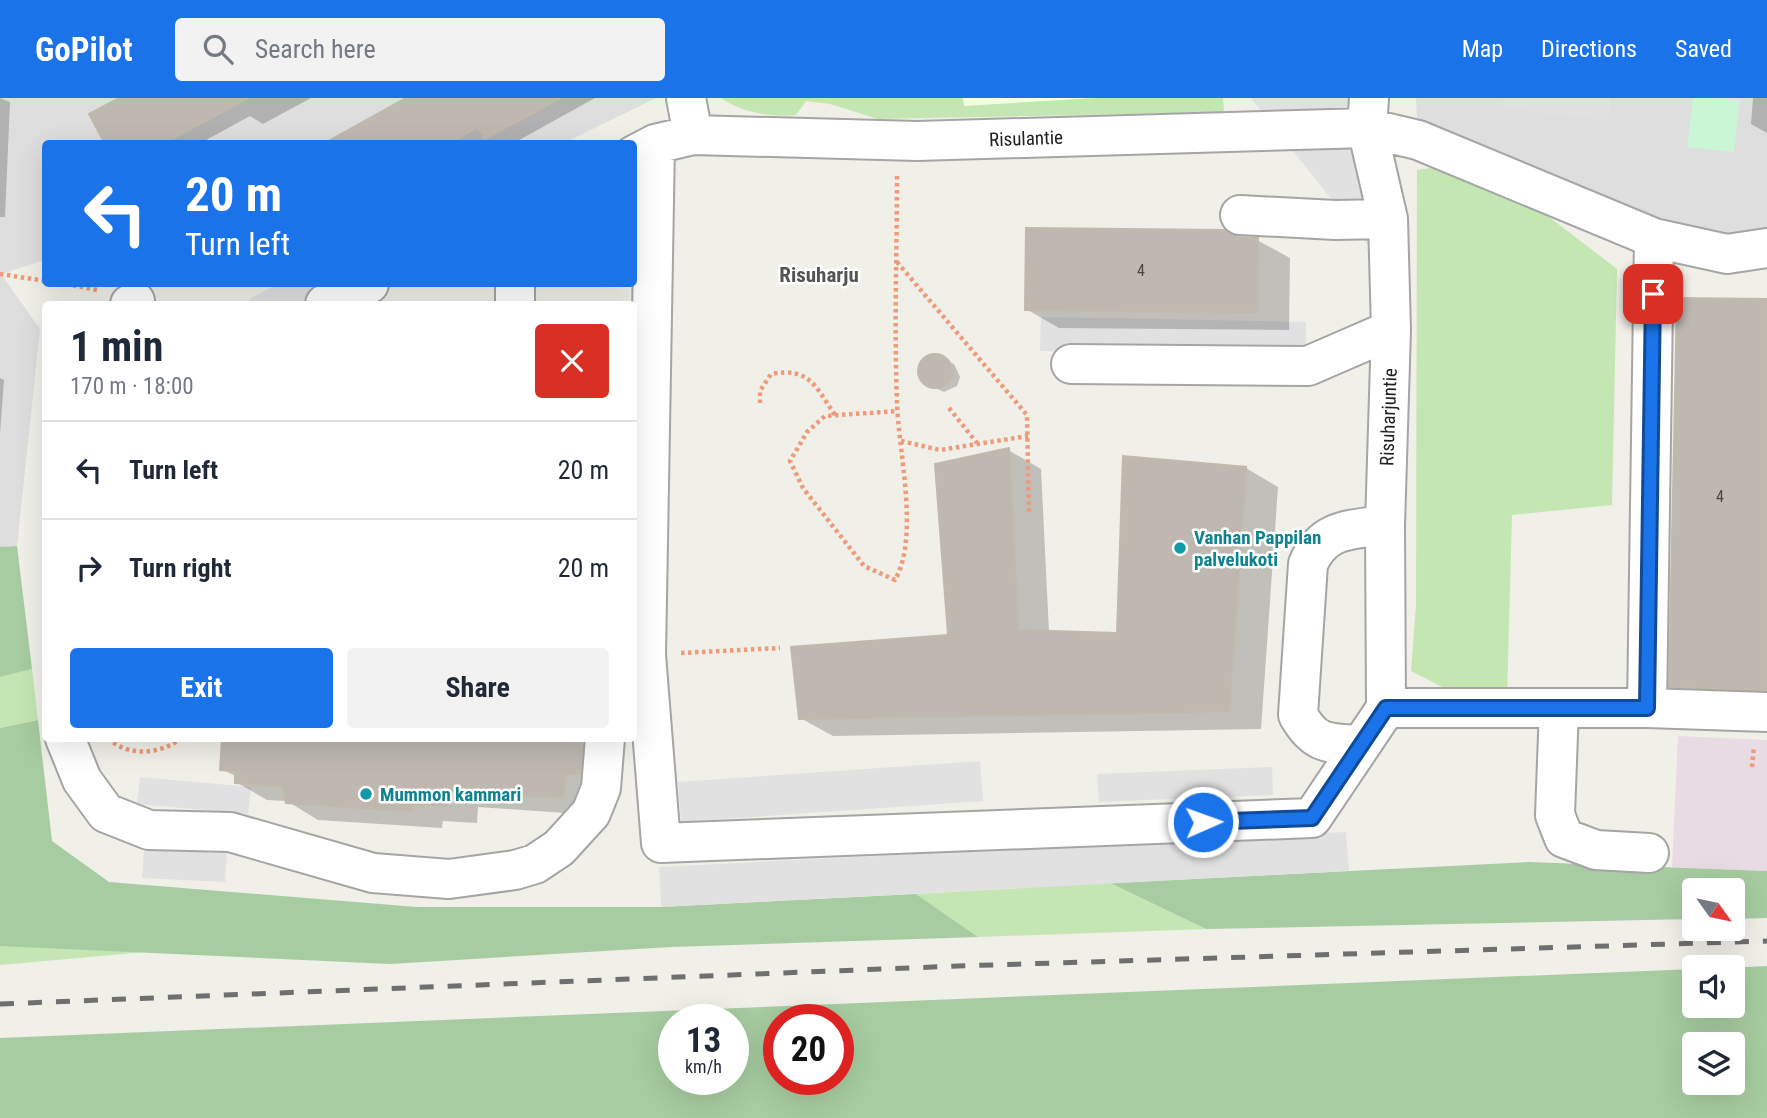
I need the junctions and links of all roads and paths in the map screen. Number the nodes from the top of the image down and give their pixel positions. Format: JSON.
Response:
{"nodes":[{"id":1,"x":686,"y":98,"type":"edge"},
{"id":2,"x":1368,"y":113,"type":"edge"},
{"id":3,"x":693,"y":135,"type":"junction"},
{"id":4,"x":897,"y":141,"type":"junction"},
{"id":5,"x":644,"y":149,"type":"edge"},
{"id":6,"x":1240,"y":215,"type":"dead end"},
{"id":7,"x":1388,"y":219,"type":"junction"},
{"id":8,"x":1654,"y":239,"type":"junction"},
{"id":9,"x":1767,"y":248,"type":"edge"},
{"id":10,"x":897,"y":261,"type":"junction"},
{"id":11,"x":0,"y":274,"type":"edge"},
{"id":12,"x":42,"y":280,"type":"edge"},
{"id":13,"x":362,"y":287,"type":"edge"},
{"id":14,"x":332,"y":301,"type":"edge"},
{"id":15,"x":1391,"y":330,"type":"junction"},
{"id":16,"x":1070,"y":364,"type":"dead end"},
{"id":17,"x":760,"y":403,"type":"dead end"},
{"id":18,"x":948,"y":408,"type":"dead end"},
{"id":19,"x":898,"y":411,"type":"junction"},
{"id":20,"x":835,"y":416,"type":"junction"},
{"id":21,"x":1028,"y":436,"type":"junction"},
{"id":22,"x":901,"y":442,"type":"junction"},
{"id":23,"x":978,"y":444,"type":"junction"},
{"id":24,"x":1029,"y":515,"type":"dead end"},
{"id":25,"x":1385,"y":525,"type":"junction"},
{"id":26,"x":780,"y":648,"type":"dead end"},
{"id":27,"x":640,"y":658,"type":"edge"},
{"id":28,"x":1386,"y":708,"type":"junction"},
{"id":29,"x":1559,"y":708,"type":"junction"},
{"id":30,"x":1647,"y":708,"type":"junction"},
{"id":31,"x":1761,"y":726,"type":"edge"},
{"id":32,"x":67,"y":742,"type":"edge"},
{"id":33,"x":112,"y":742,"type":"edge"},
{"id":34,"x":174,"y":742,"type":"edge"},
{"id":35,"x":605,"y":742,"type":"edge"},
{"id":36,"x":1359,"y":745,"type":"junction"},
{"id":37,"x":1752,"y":767,"type":"dead end"},
{"id":38,"x":1649,"y":853,"type":"dead end"}],
"edges":[{"from":1,"to":3,"type":"street"},
{"from":2,"to":4,"type":"street","name":"Risulantie"},
{"from":2,"to":7,"type":"street","name":"Risuharjuntie"},
{"from":2,"to":8,"type":"street","name":"Risulantie"},
{"from":3,"to":4,"type":"street","name":"Risulantie"},
{"from":3,"to":5,"type":"street","name":"Risulantie"},
{"from":4,"to":10,"type":"path"},
{"from":5,"to":27,"type":"street"},
{"from":6,"to":7,"type":"street"},
{"from":7,"to":15,"type":"street","name":"Risuharjuntie"},
{"from":8,"to":9,"type":"street","name":"Risulantie"},
{"from":8,"to":30,"type":"street"},
{"from":10,"to":19,"type":"path"},
{"from":10,"to":21,"type":"path"},
{"from":11,"to":12,"type":"path"},
{"from":13,"to":14,"type":"street"},
{"from":15,"to":16,"type":"street"},
{"from":15,"to":25,"type":"street","name":"Risuharjuntie"},
{"from":17,"to":20,"type":"path"},
{"from":18,"to":23,"type":"path"},
{"from":19,"to":20,"type":"path"},
{"from":19,"to":22,"type":"path"},
{"from":20,"to":22,"type":"path"},
{"from":21,"to":23,"type":"path"},
{"from":21,"to":24,"type":"path"},
{"from":22,"to":23,"type":"path"},
{"from":25,"to":28,"type":"street","name":"Risuharjuntie"},
{"from":25,"to":36,"type":"street"},
{"from":26,"to":27,"type":"path"},
{"from":27,"to":36,"type":"street"},
{"from":28,"to":29,"type":"street"},
{"from":28,"to":36,"type":"street"},
{"from":29,"to":30,"type":"street"},
{"from":29,"to":38,"type":"street"},
{"from":30,"to":31,"type":"street"},
{"from":31,"to":37,"type":"path"},
{"from":32,"to":35,"type":"street"},
{"from":33,"to":34,"type":"path"}]}
